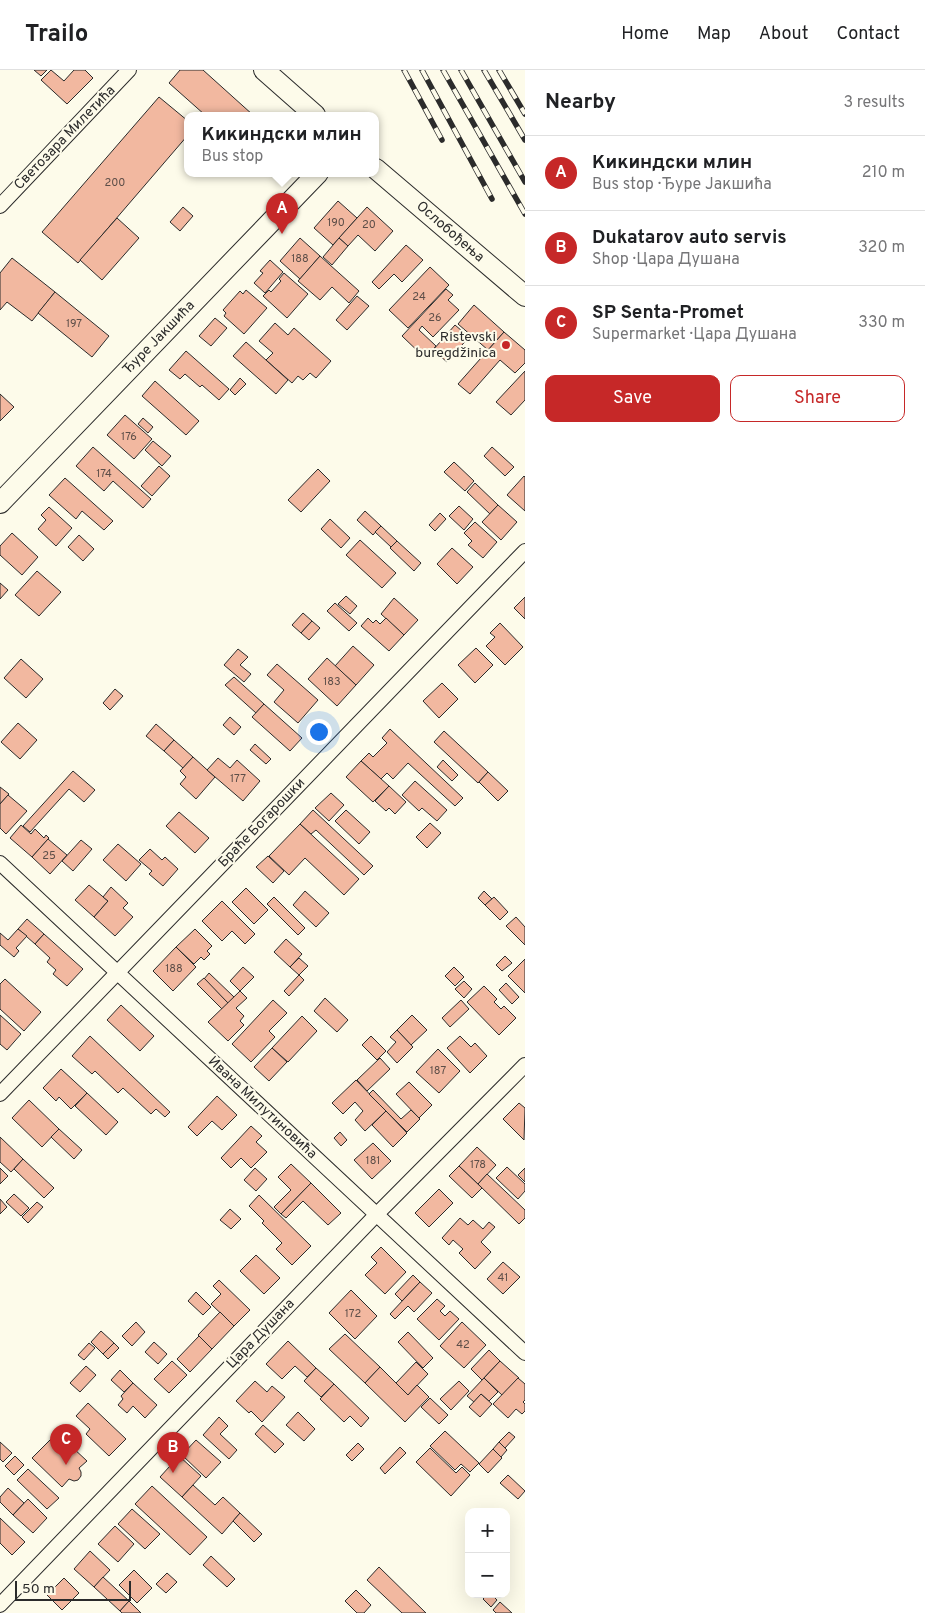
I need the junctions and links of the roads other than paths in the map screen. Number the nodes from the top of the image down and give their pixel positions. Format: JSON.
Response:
{"nodes":[{"id":1,"x":129,"y":70,"type":"edge"},
{"id":2,"x":264,"y":70,"type":"edge"},
{"id":3,"x":312,"y":112,"type":"edge"},
{"id":4,"x":379,"y":171,"type":"edge"},
{"id":5,"x":314,"y":177,"type":"edge"},
{"id":6,"x":0,"y":206,"type":"edge"},
{"id":7,"x":525,"y":296,"type":"edge"},
{"id":8,"x":0,"y":503,"type":"edge"},
{"id":9,"x":525,"y":551,"type":"edge"},
{"id":10,"x":0,"y":863,"type":"edge"},
{"id":11,"x":118,"y":972,"type":"junction"},
{"id":12,"x":525,"y":1065,"type":"edge"},
{"id":13,"x":0,"y":1094,"type":"edge"},
{"id":14,"x":376,"y":1215,"type":"junction"},
{"id":15,"x":525,"y":1353,"type":"edge"},
{"id":16,"x":0,"y":1605,"type":"edge"}],
"edges":[{"from":1,"to":6,"type":"street","name":"Светозара Милетића"},
{"from":2,"to":3,"type":"main road"},
{"from":4,"to":7,"type":"main road","name":"Ослобођења"},
{"from":5,"to":8,"type":"main road","name":"Ђуре Јакшића"},
{"from":9,"to":11,"type":"street","name":"Браће Богарошки"},
{"from":10,"to":11,"type":"street","name":"Ивана Милутиновића"},
{"from":11,"to":13,"type":"street","name":"Браће Богарошки"},
{"from":11,"to":14,"type":"street","name":"Ивана Милутиновића"},
{"from":12,"to":14,"type":"street","name":"Цара Душана"},
{"from":14,"to":15,"type":"street","name":"Ивана Милутиновића"},
{"from":14,"to":16,"type":"street","name":"Цара Душана"}]}
